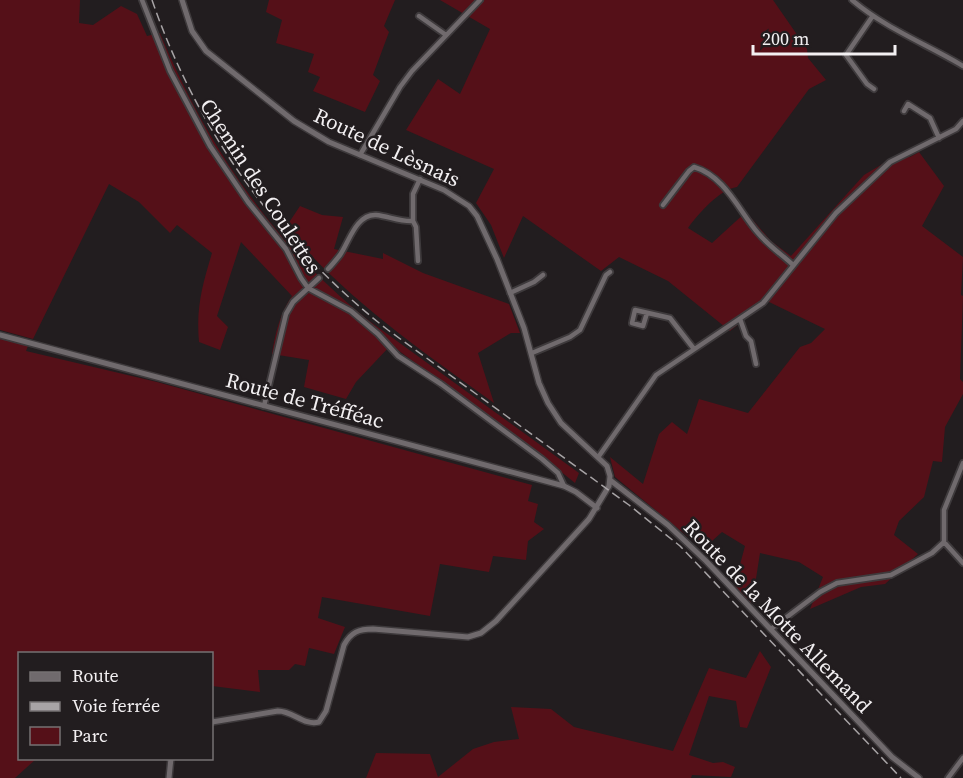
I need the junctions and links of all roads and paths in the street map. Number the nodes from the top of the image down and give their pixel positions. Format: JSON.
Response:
{"nodes":[{"id":1,"x":142,"y":0,"type":"edge"},
{"id":2,"x":182,"y":0,"type":"edge"},
{"id":3,"x":480,"y":0,"type":"edge"},
{"id":4,"x":852,"y":0,"type":"edge"},
{"id":5,"x":419,"y":16,"type":"dead end"},
{"id":6,"x":872,"y":17,"type":"junction"},
{"id":7,"x":446,"y":35,"type":"junction"},
{"id":8,"x":963,"y":66,"type":"edge"},
{"id":9,"x":874,"y":89,"type":"dead end"},
{"id":10,"x":904,"y":111,"type":"dead end"},
{"id":11,"x":963,"y":121,"type":"edge"},
{"id":12,"x":939,"y":138,"type":"junction"},
{"id":13,"x":360,"y":154,"type":"junction"},
{"id":14,"x":420,"y":179,"type":"junction"},
{"id":15,"x":663,"y":205,"type":"dead end"},
{"id":16,"x":412,"y":221,"type":"junction"},
{"id":17,"x":418,"y":261,"type":"dead end"},
{"id":18,"x":792,"y":264,"type":"junction"},
{"id":19,"x":328,"y":269,"type":"dead end"},
{"id":20,"x":610,"y":272,"type":"dead end"},
{"id":21,"x":543,"y":275,"type":"dead end"},
{"id":22,"x":319,"y":278,"type":"dead end"},
{"id":23,"x":308,"y":288,"type":"junction"},
{"id":24,"x":510,"y":293,"type":"junction"},
{"id":25,"x":646,"y":313,"type":"dead end"},
{"id":26,"x":740,"y":320,"type":"junction"},
{"id":27,"x":0,"y":335,"type":"edge"},
{"id":28,"x":694,"y":350,"type":"junction"},
{"id":29,"x":532,"y":353,"type":"junction"},
{"id":30,"x":756,"y":364,"type":"dead end"},
{"id":31,"x":264,"y":406,"type":"junction"},
{"id":32,"x":599,"y":456,"type":"junction"},
{"id":33,"x":963,"y":463,"type":"edge"},
{"id":34,"x":610,"y":480,"type":"junction"},
{"id":35,"x":564,"y":486,"type":"junction"},
{"id":36,"x":597,"y":508,"type":"junction"},
{"id":37,"x":944,"y":542,"type":"junction"},
{"id":38,"x":963,"y":563,"type":"edge"},
{"id":39,"x":771,"y":629,"type":"junction"},
{"id":40,"x":213,"y":722,"type":"edge"},
{"id":41,"x":963,"y":758,"type":"edge"},
{"id":42,"x":171,"y":760,"type":"edge"},
{"id":43,"x":169,"y":778,"type":"edge"},
{"id":44,"x":919,"y":778,"type":"edge"},
{"id":45,"x":948,"y":778,"type":"edge"}],
"edges":[{"from":1,"to":23,"type":"street","name":"Chemin des Coulettes"},
{"from":2,"to":13,"type":"street","name":"Route de Lèsnais"},
{"from":3,"to":7,"type":"street"},
{"from":4,"to":6,"type":"street"},
{"from":5,"to":7,"type":"street"},
{"from":6,"to":8,"type":"street"},
{"from":6,"to":9,"type":"street"},
{"from":7,"to":13,"type":"street"},
{"from":10,"to":12,"type":"street"},
{"from":11,"to":12,"type":"street"},
{"from":12,"to":18,"type":"street"},
{"from":13,"to":14,"type":"street","name":"Route de Lèsnais"},
{"from":14,"to":16,"type":"street"},
{"from":14,"to":24,"type":"street","name":"Route de Lèsnais"},
{"from":15,"to":18,"type":"street"},
{"from":16,"to":17,"type":"street"},
{"from":16,"to":19,"type":"street"},
{"from":18,"to":26,"type":"street"},
{"from":20,"to":29,"type":"street"},
{"from":21,"to":24,"type":"street"},
{"from":22,"to":23,"type":"street"},
{"from":23,"to":31,"type":"street"},
{"from":23,"to":35,"type":"street","name":"Chemin des Coulettes"},
{"from":24,"to":29,"type":"street","name":"Route de Lèsnais"},
{"from":25,"to":28,"type":"street"},
{"from":26,"to":28,"type":"street"},
{"from":26,"to":30,"type":"street"},
{"from":27,"to":31,"type":"street","name":"Route de Tréfféac"},
{"from":28,"to":32,"type":"street"},
{"from":29,"to":32,"type":"street","name":"Route de Lèsnais"},
{"from":31,"to":35,"type":"street","name":"Route de Tréfféac"},
{"from":32,"to":34,"type":"street","name":"Route de Lèsnais"},
{"from":33,"to":37,"type":"street"},
{"from":34,"to":36,"type":"street"},
{"from":34,"to":39,"type":"street","name":"Route de la Motte Allemand"},
{"from":35,"to":36,"type":"street","name":"Route de Tréfféac"},
{"from":36,"to":40,"type":"street"},
{"from":37,"to":38,"type":"street"},
{"from":37,"to":39,"type":"street"},
{"from":39,"to":44,"type":"street","name":"Route de la Motte Allemand"},
{"from":41,"to":45,"type":"street"},
{"from":42,"to":43,"type":"street"}]}
